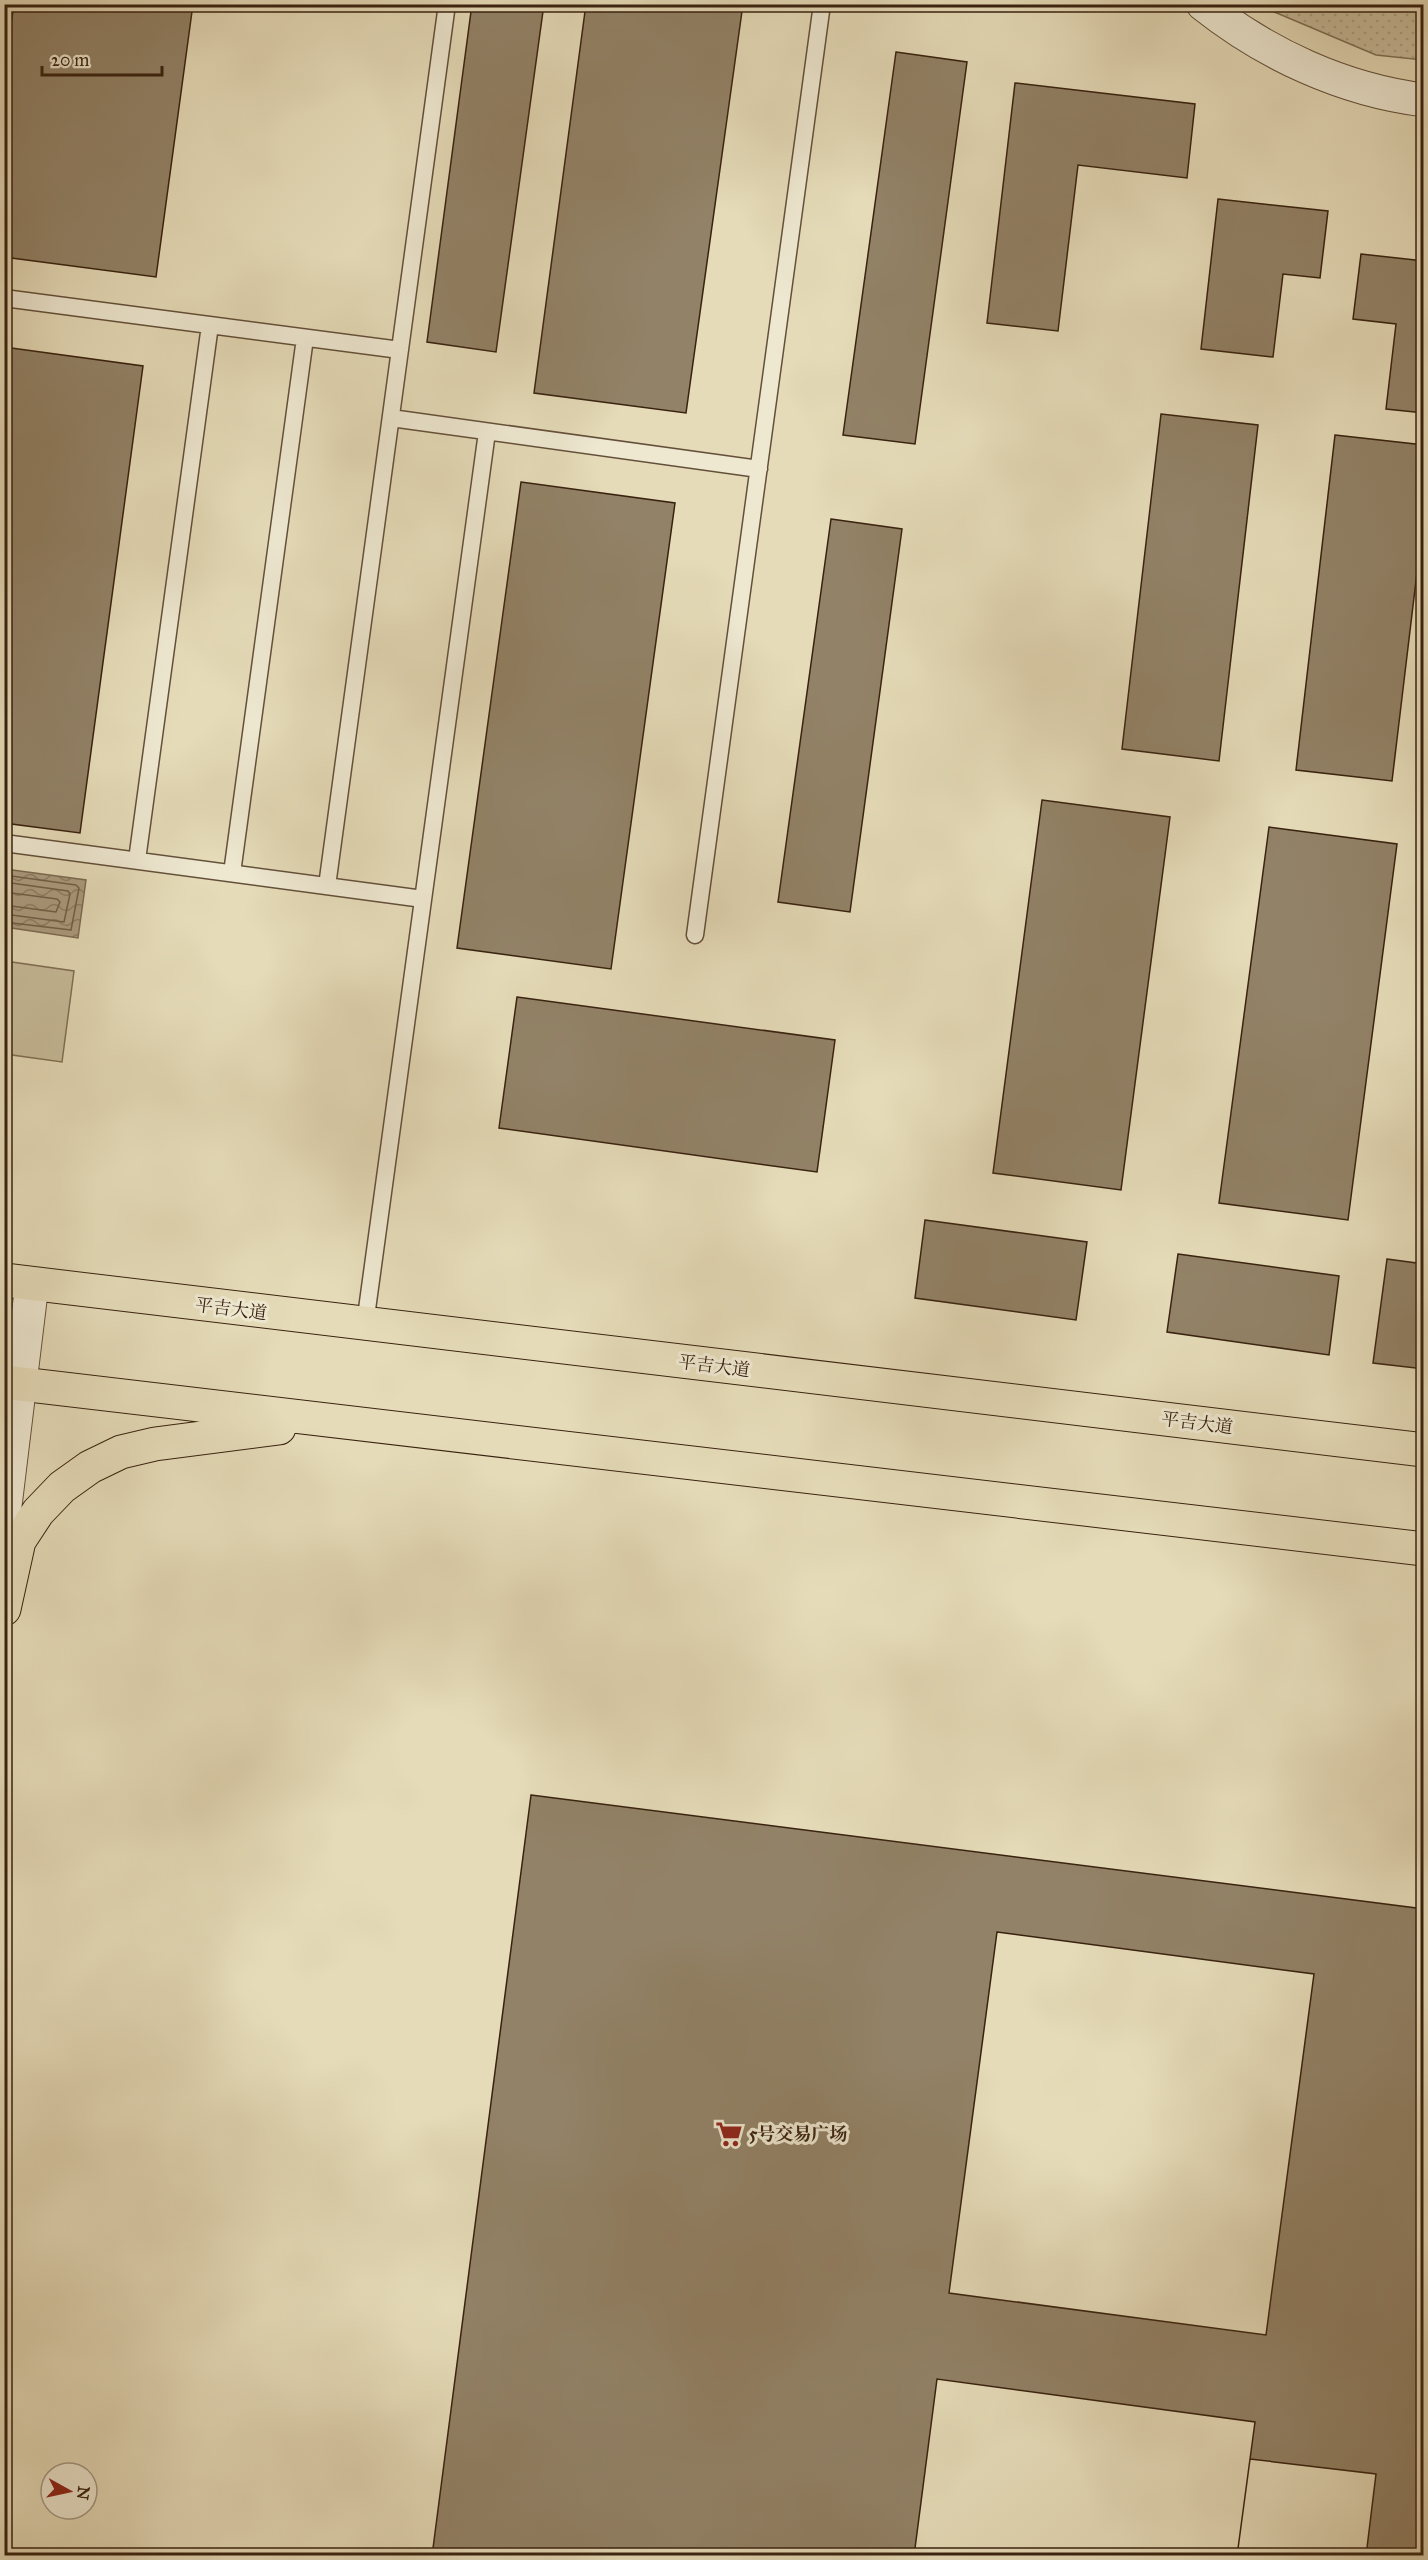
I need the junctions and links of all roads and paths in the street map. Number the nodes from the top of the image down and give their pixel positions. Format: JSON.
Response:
{"nodes":[{"id":1,"x":447,"y":4,"type":"edge"},
{"id":2,"x":822,"y":4,"type":"edge"},
{"id":3,"x":1203,"y":4,"type":"edge"},
{"id":4,"x":1424,"y":100,"type":"edge"},
{"id":5,"x":4,"y":298,"type":"edge"},
{"id":6,"x":210,"y":325,"type":"junction"},
{"id":7,"x":305,"y":338,"type":"junction"},
{"id":8,"x":400,"y":350,"type":"junction"},
{"id":9,"x":391,"y":418,"type":"junction"},
{"id":10,"x":487,"y":432,"type":"junction"},
{"id":11,"x":759,"y":469,"type":"junction"},
{"id":12,"x":4,"y":843,"type":"edge"},
{"id":13,"x":136,"y":860,"type":"junction"},
{"id":14,"x":232,"y":873,"type":"junction"},
{"id":15,"x":327,"y":886,"type":"junction"},
{"id":16,"x":423,"y":899,"type":"junction"},
{"id":17,"x":695,"y":935,"type":"dead end"},
{"id":18,"x":18,"y":1282,"type":"edge"},
{"id":19,"x":365,"y":1324,"type":"junction"},
{"id":20,"x":12,"y":1383,"type":"edge"},
{"id":21,"x":328,"y":1421,"type":"junction"},
{"id":22,"x":1424,"y":1450,"type":"edge"},
{"id":23,"x":4,"y":1514,"type":"edge"},
{"id":24,"x":1424,"y":1549,"type":"edge"},
{"id":25,"x":4,"y":1609,"type":"edge"}],
"edges":[{"from":1,"to":8,"type":"lane"},
{"from":2,"to":11,"type":"lane"},
{"from":3,"to":4,"type":"street"},
{"from":5,"to":6,"type":"lane"},
{"from":6,"to":7,"type":"lane"},
{"from":6,"to":13,"type":"lane"},
{"from":7,"to":8,"type":"lane"},
{"from":7,"to":14,"type":"lane"},
{"from":8,"to":9,"type":"lane"},
{"from":9,"to":10,"type":"lane"},
{"from":9,"to":15,"type":"lane"},
{"from":10,"to":11,"type":"lane"},
{"from":10,"to":16,"type":"lane"},
{"from":11,"to":17,"type":"lane"},
{"from":12,"to":13,"type":"lane"},
{"from":13,"to":14,"type":"lane"},
{"from":14,"to":15,"type":"lane"},
{"from":15,"to":16,"type":"lane"},
{"from":16,"to":19,"type":"lane"},
{"from":18,"to":19,"type":"main road","name":"平吉大道"},
{"from":18,"to":20,"type":"street"},
{"from":19,"to":22,"type":"main road","name":"平吉大道"},
{"from":20,"to":21,"type":"main road"},
{"from":20,"to":23,"type":"street"},
{"from":21,"to":24,"type":"main road"},
{"from":21,"to":25,"type":"main road"}]}
